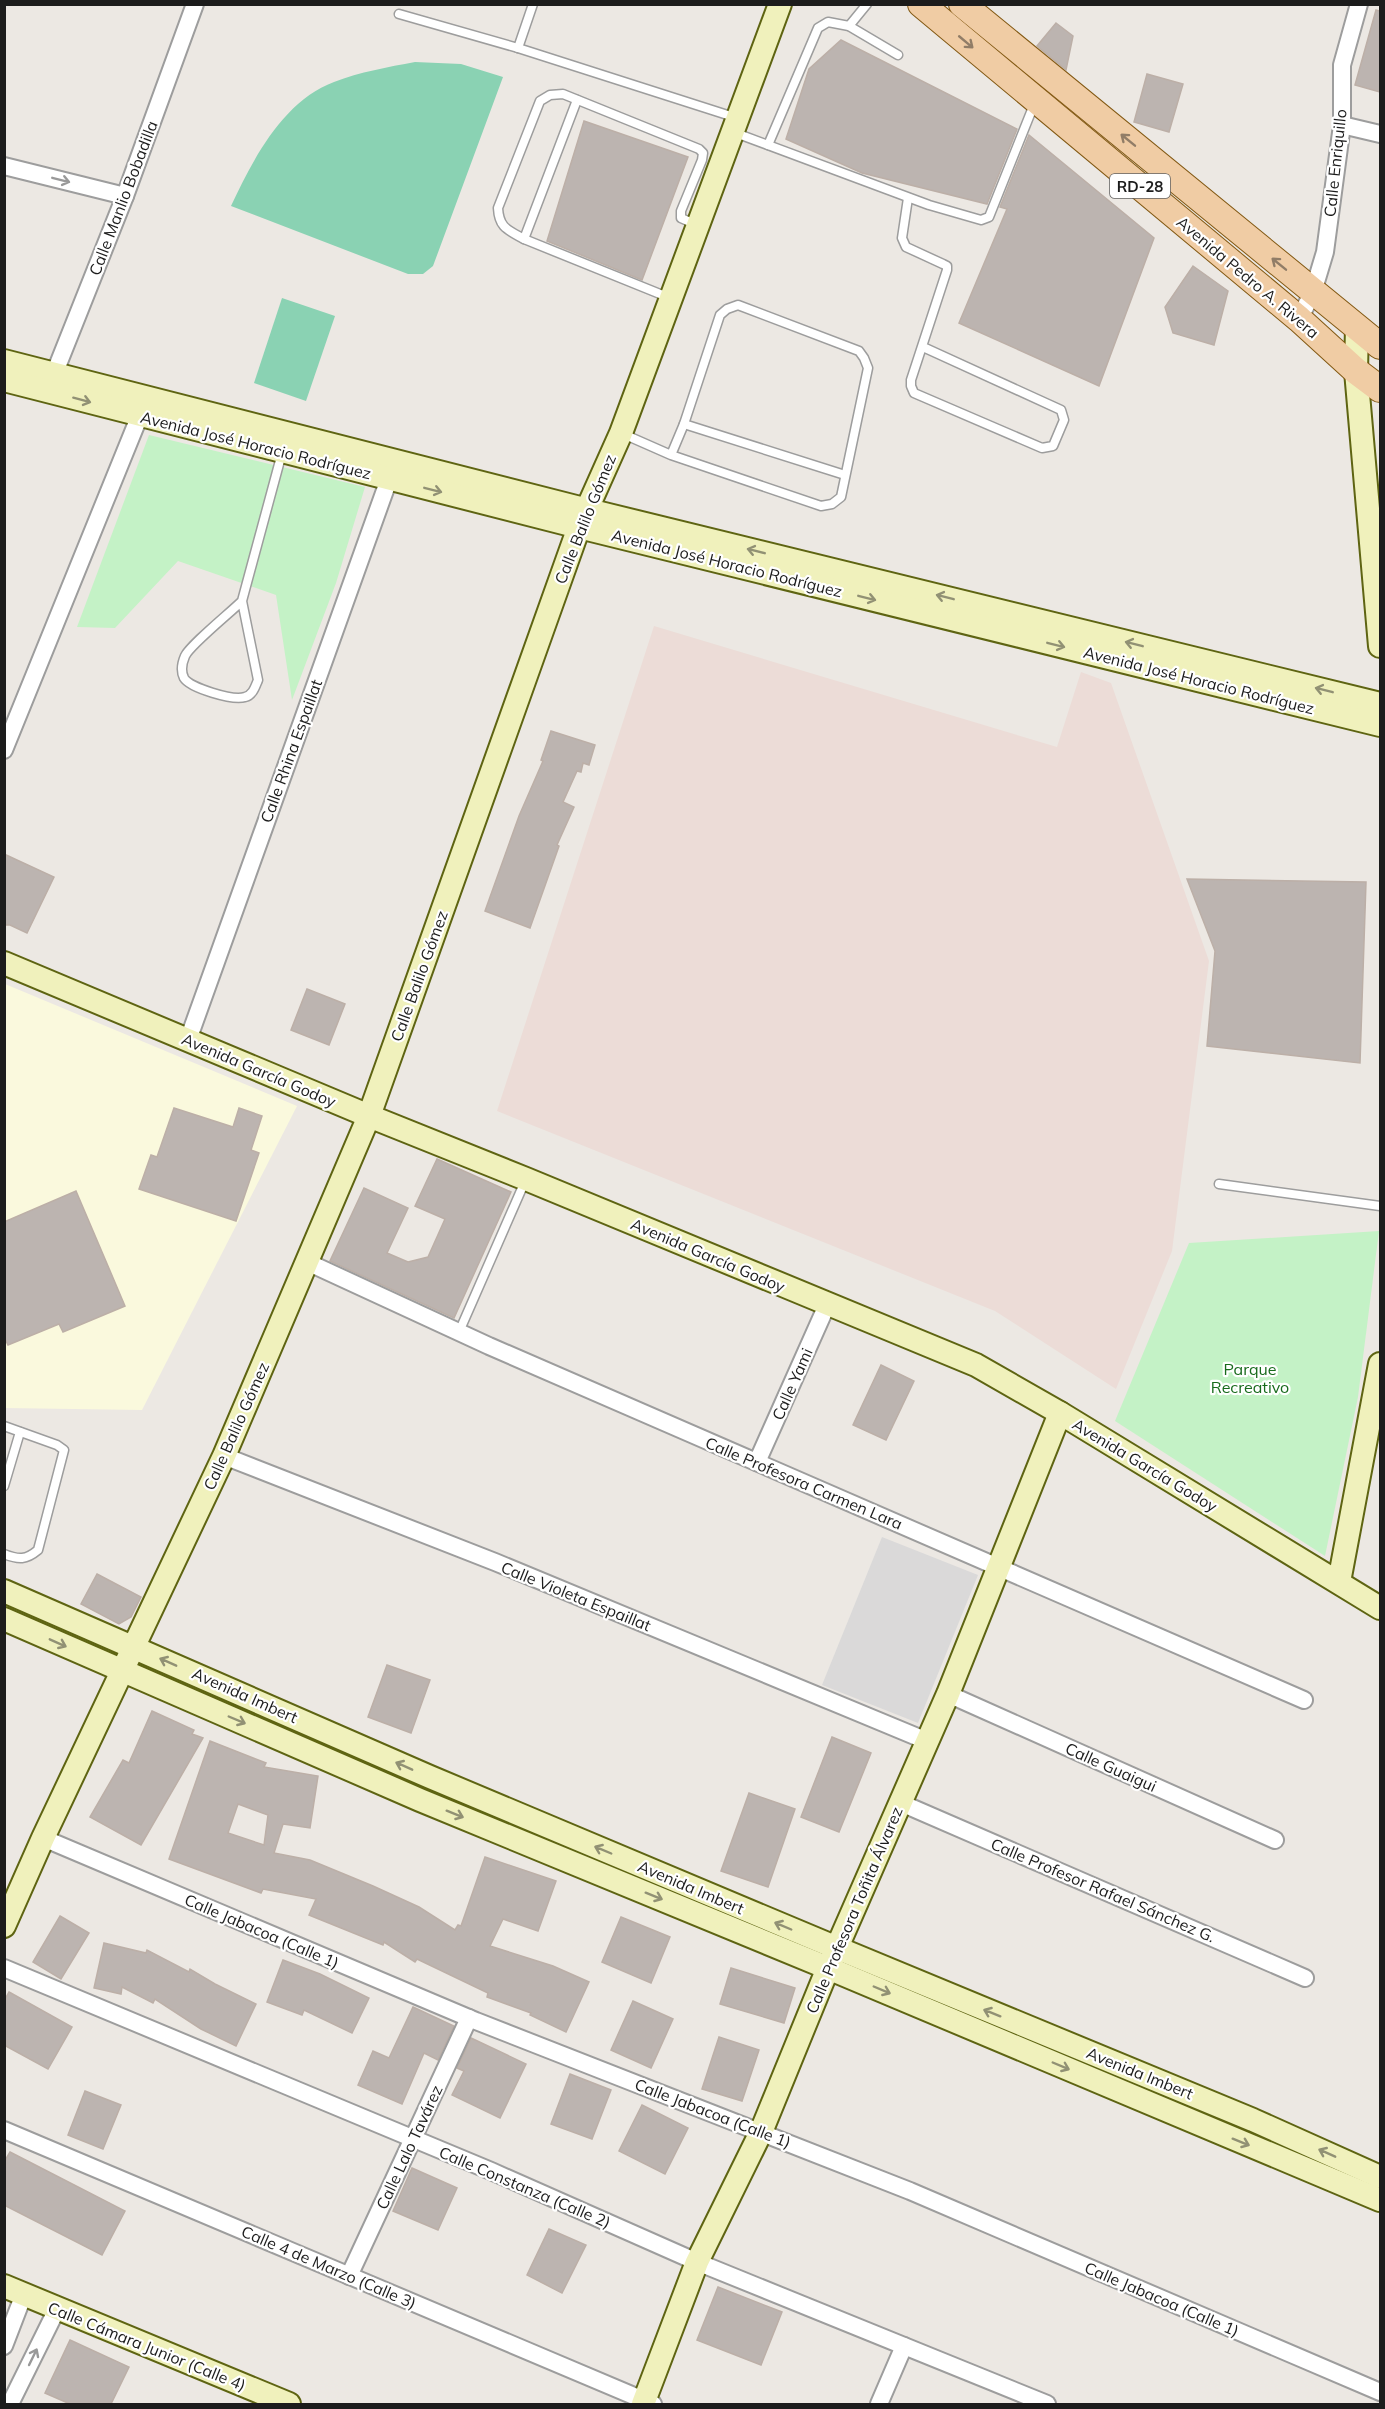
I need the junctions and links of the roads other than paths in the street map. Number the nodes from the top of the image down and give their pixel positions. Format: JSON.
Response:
{"nodes":[{"id":1,"x":195,"y":4,"type":"edge"},
{"id":2,"x":521,"y":4,"type":"edge"},
{"id":3,"x":867,"y":4,"type":"edge"},
{"id":4,"x":921,"y":4,"type":"edge"},
{"id":5,"x":962,"y":4,"type":"edge"},
{"id":6,"x":1359,"y":4,"type":"edge"},
{"id":7,"x":532,"y":6,"type":"edge"},
{"id":8,"x":778,"y":6,"type":"edge"},
{"id":9,"x":399,"y":14,"type":"dead end"},
{"id":10,"x":849,"y":26,"type":"junction"},
{"id":11,"x":518,"y":48,"type":"junction"},
{"id":12,"x":898,"y":55,"type":"dead end"},
{"id":13,"x":577,"y":100,"type":"junction"},
{"id":14,"x":1036,"y":100,"type":"junction"},
{"id":15,"x":735,"y":125,"type":"junction"},
{"id":16,"x":1342,"y":125,"type":"junction"},
{"id":17,"x":1380,"y":134,"type":"edge"},
{"id":18,"x":768,"y":144,"type":"junction"},
{"id":19,"x":4,"y":166,"type":"edge"},
{"id":20,"x":125,"y":196,"type":"junction"},
{"id":21,"x":908,"y":198,"type":"junction"},
{"id":22,"x":698,"y":225,"type":"junction"},
{"id":23,"x":524,"y":239,"type":"junction"},
{"id":24,"x":1313,"y":292,"type":"junction"},
{"id":25,"x":670,"y":298,"type":"junction"},
{"id":26,"x":1299,"y":319,"type":"junction"},
{"id":27,"x":1357,"y":327,"type":"junction"},
{"id":28,"x":1380,"y":346,"type":"edge"},
{"id":29,"x":922,"y":347,"type":"junction"},
{"id":30,"x":4,"y":361,"type":"edge"},
{"id":31,"x":1356,"y":370,"type":"junction"},
{"id":32,"x":4,"y":380,"type":"edge"},
{"id":33,"x":51,"y":382,"type":"junction"},
{"id":34,"x":1380,"y":389,"type":"edge"},
{"id":35,"x":140,"y":415,"type":"junction"},
{"id":36,"x":684,"y":424,"type":"junction"},
{"id":37,"x":621,"y":433,"type":"junction"},
{"id":38,"x":282,"y":450,"type":"junction"},
{"id":39,"x":671,"y":455,"type":"junction"},
{"id":40,"x":392,"y":470,"type":"junction"},
{"id":41,"x":845,"y":475,"type":"junction"},
{"id":42,"x":582,"y":518,"type":"junction"},
{"id":43,"x":242,"y":601,"type":"junction"},
{"id":44,"x":1380,"y":646,"type":"edge"},
{"id":45,"x":1380,"y":704,"type":"edge"},
{"id":46,"x":1380,"y":725,"type":"edge"},
{"id":47,"x":4,"y":750,"type":"edge"},
{"id":48,"x":4,"y":963,"type":"edge"},
{"id":49,"x":188,"y":1040,"type":"junction"},
{"id":50,"x":369,"y":1116,"type":"junction"},
{"id":51,"x":526,"y":1179,"type":"junction"},
{"id":52,"x":1219,"y":1184,"type":"dead end"},
{"id":53,"x":1380,"y":1206,"type":"edge"},
{"id":54,"x":307,"y":1262,"type":"junction"},
{"id":55,"x":827,"y":1305,"type":"junction"},
{"id":56,"x":459,"y":1332,"type":"junction"},
{"id":57,"x":1380,"y":1364,"type":"edge"},
{"id":58,"x":1060,"y":1413,"type":"junction"},
{"id":59,"x":4,"y":1426,"type":"edge"},
{"id":60,"x":20,"y":1432,"type":"junction"},
{"id":61,"x":224,"y":1456,"type":"junction"},
{"id":62,"x":757,"y":1462,"type":"junction"},
{"id":63,"x":4,"y":1486,"type":"edge"},
{"id":64,"x":4,"y":1554,"type":"edge"},
{"id":65,"x":998,"y":1567,"type":"junction"},
{"id":66,"x":1339,"y":1582,"type":"junction"},
{"id":67,"x":4,"y":1592,"type":"edge"},
{"id":68,"x":1380,"y":1608,"type":"edge"},
{"id":69,"x":4,"y":1619,"type":"edge"},
{"id":70,"x":134,"y":1646,"type":"junction"},
{"id":71,"x":122,"y":1670,"type":"junction"},
{"id":72,"x":948,"y":1694,"type":"junction"},
{"id":73,"x":1304,"y":1700,"type":"dead end"},
{"id":74,"x":927,"y":1741,"type":"junction"},
{"id":75,"x":430,"y":1777,"type":"junction"},
{"id":76,"x":420,"y":1800,"type":"junction"},
{"id":77,"x":901,"y":1803,"type":"junction"},
{"id":78,"x":44,"y":1838,"type":"junction"},
{"id":79,"x":1275,"y":1840,"type":"dead end"},
{"id":80,"x":4,"y":1926,"type":"edge"},
{"id":81,"x":832,"y":1958,"type":"junction"},
{"id":82,"x":4,"y":1968,"type":"edge"},
{"id":83,"x":1305,"y":1978,"type":"dead end"},
{"id":84,"x":469,"y":2018,"type":"junction"},
{"id":85,"x":4,"y":2130,"type":"edge"},
{"id":86,"x":761,"y":2132,"type":"junction"},
{"id":87,"x":1293,"y":2138,"type":"junction"},
{"id":88,"x":414,"y":2139,"type":"junction"},
{"id":89,"x":1283,"y":2160,"type":"junction"},
{"id":90,"x":1380,"y":2177,"type":"edge"},
{"id":91,"x":1380,"y":2200,"type":"edge"},
{"id":92,"x":697,"y":2262,"type":"junction"},
{"id":93,"x":349,"y":2276,"type":"junction"},
{"id":94,"x":14,"y":2290,"type":"edge"},
{"id":95,"x":57,"y":2309,"type":"junction"},
{"id":96,"x":4,"y":2346,"type":"edge"},
{"id":97,"x":903,"y":2346,"type":"junction"},
{"id":98,"x":1380,"y":2392,"type":"edge"},
{"id":99,"x":647,"y":2403,"type":"edge"},
{"id":100,"x":10,"y":2404,"type":"edge"},
{"id":101,"x":289,"y":2404,"type":"edge"},
{"id":102,"x":879,"y":2404,"type":"edge"},
{"id":103,"x":1047,"y":2404,"type":"edge"}],
"edges":[{"from":1,"to":20,"type":"street","name":"Calle Manlio Bobadilla"},
{"from":2,"to":7,"type":"lane"},
{"from":3,"to":10,"type":"lane"},
{"from":4,"to":14,"type":"main road","name":"Avenida Pedro A. Rivera","number":"RD-28","one_way":true},
{"from":24,"to":5,"type":"main road","name":"Avenida Pedro A. Rivera","number":"RD-28","one_way":true},
{"from":6,"to":16,"type":"street","name":"Calle Enriquillo"},
{"from":7,"to":11,"type":"lane"},
{"from":8,"to":15,"type":"street","name":"Calle Balilo Gómez"},
{"from":9,"to":11,"type":"lane"},
{"from":10,"to":12,"type":"lane"},
{"from":10,"to":18,"type":"lane"},
{"from":11,"to":15,"type":"lane"},
{"from":13,"to":22,"type":"lane"},
{"from":13,"to":23,"type":"lane"},
{"from":13,"to":23,"type":"lane"},
{"from":14,"to":21,"type":"lane"},
{"from":14,"to":26,"type":"main road","name":"Avenida Pedro A. Rivera","number":"RD-28"},
{"from":15,"to":18,"type":"lane"},
{"from":15,"to":22,"type":"street","name":"Calle Balilo Gómez"},
{"from":16,"to":17,"type":"street"},
{"from":16,"to":24,"type":"street","name":"Calle Enriquillo"},
{"from":18,"to":21,"type":"lane"},
{"from":19,"to":20,"type":"street","one_way":true},
{"from":20,"to":33,"type":"street","name":"Calle Manlio Bobadilla"},
{"from":21,"to":29,"type":"lane"},
{"from":22,"to":25,"type":"street","name":"Calle Balilo Gómez"},
{"from":23,"to":25,"type":"lane"},
{"from":24,"to":26,"type":"street","name":"Calle Enriquillo"},
{"from":24,"to":27,"type":"main road","name":"Avenida Pedro A. Rivera","number":"RD-28"},
{"from":25,"to":37,"type":"street","name":"Calle Balilo Gómez"},
{"from":26,"to":31,"type":"main road","name":"Avenida Pedro A. Rivera","number":"RD-28"},
{"from":27,"to":28,"type":"main road","name":"Avenida Pedro A. Rivera","number":"RD-28"},
{"from":27,"to":31,"type":"street"},
{"from":29,"to":29,"type":"lane"},
{"from":30,"to":33,"type":"street","name":"Avenida José Horacio Rodríguez"},
{"from":31,"to":34,"type":"main road","name":"Avenida Pedro A. Rivera","number":"RD-28"},
{"from":31,"to":44,"type":"street"},
{"from":32,"to":33,"type":"street","name":"Avenida José Horacio Rodríguez"},
{"from":33,"to":35,"type":"street","name":"Avenida José Horacio Rodríguez","one_way":true},
{"from":33,"to":40,"type":"street","name":"Avenida José Horacio Rodríguez"},
{"from":35,"to":38,"type":"street","name":"Avenida José Horacio Rodríguez"},
{"from":35,"to":47,"type":"street"},
{"from":36,"to":39,"type":"lane"},
{"from":36,"to":41,"type":"lane"},
{"from":36,"to":41,"type":"lane"},
{"from":37,"to":39,"type":"lane"},
{"from":37,"to":42,"type":"street","name":"Calle Balilo Gómez"},
{"from":38,"to":40,"type":"street","name":"Avenida José Horacio Rodríguez"},
{"from":38,"to":43,"type":"lane"},
{"from":39,"to":41,"type":"lane"},
{"from":40,"to":42,"type":"street","name":"Avenida José Horacio Rodríguez"},
{"from":40,"to":49,"type":"street","name":"Calle Rhina Espaillat"},
{"from":45,"to":42,"type":"street","name":"Avenida José Horacio Rodríguez","one_way":true},
{"from":42,"to":46,"type":"street","name":"Avenida José Horacio Rodríguez","one_way":true},
{"from":42,"to":50,"type":"street","name":"Calle Balilo Gómez"},
{"from":43,"to":43,"type":"lane"},
{"from":48,"to":49,"type":"street","name":"Avenida García Godoy"},
{"from":49,"to":50,"type":"street","name":"Avenida García Godoy"},
{"from":50,"to":51,"type":"street","name":"Avenida García Godoy"},
{"from":50,"to":54,"type":"street","name":"Calle Balilo Gómez"},
{"from":51,"to":55,"type":"street","name":"Avenida García Godoy"},
{"from":51,"to":56,"type":"lane"},
{"from":52,"to":53,"type":"lane"},
{"from":54,"to":56,"type":"street","name":"Calle Profesora Carmen Lara"},
{"from":54,"to":61,"type":"street","name":"Calle Balilo Gómez"},
{"from":55,"to":58,"type":"street","name":"Avenida García Godoy"},
{"from":55,"to":62,"type":"street","name":"Calle Yami"},
{"from":56,"to":62,"type":"street","name":"Calle Profesora Carmen Lara"},
{"from":57,"to":66,"type":"street"},
{"from":58,"to":65,"type":"street","name":"Calle Profesora Toñita Álvarez"},
{"from":58,"to":66,"type":"street","name":"Avenida García Godoy"},
{"from":59,"to":60,"type":"lane"},
{"from":60,"to":63,"type":"lane"},
{"from":60,"to":64,"type":"lane"},
{"from":61,"to":70,"type":"street","name":"Calle Balilo Gómez"},
{"from":61,"to":74,"type":"street","name":"Calle Violeta Espaillat"},
{"from":62,"to":65,"type":"street","name":"Calle Profesora Carmen Lara"},
{"from":65,"to":72,"type":"street","name":"Calle Profesora Toñita Álvarez"},
{"from":65,"to":73,"type":"street","name":"Calle Profesora Carmen Lara"},
{"from":66,"to":68,"type":"street","name":"Avenida García Godoy"},
{"from":67,"to":70,"type":"street","name":"Avenida Imbert"},
{"from":69,"to":71,"type":"street","name":"Avenida Imbert","one_way":true},
{"from":70,"to":71,"type":"street","name":"Calle Balilo Gómez"},
{"from":75,"to":70,"type":"street","name":"Avenida Imbert","one_way":true},
{"from":71,"to":76,"type":"street","name":"Avenida Imbert","one_way":true},
{"from":71,"to":78,"type":"street","name":"Calle Balilo Gómez"},
{"from":72,"to":74,"type":"street","name":"Calle Profesora Toñita Álvarez"},
{"from":72,"to":79,"type":"street","name":"Calle Guaigui"},
{"from":74,"to":77,"type":"street","name":"Calle Profesora Toñita Álvarez"},
{"from":75,"to":76,"type":"street"},
{"from":81,"to":75,"type":"street","name":"Avenida Imbert","one_way":true},
{"from":76,"to":81,"type":"street","name":"Avenida Imbert","one_way":true},
{"from":77,"to":81,"type":"street","name":"Calle Profesora Toñita Álvarez"},
{"from":77,"to":83,"type":"street","name":"Calle Profesor Rafael Sánchez G."},
{"from":78,"to":80,"type":"street","name":"Calle Balilo Gómez"},
{"from":78,"to":84,"type":"street","name":"Calle Jabacoa (Calle 1)"},
{"from":81,"to":86,"type":"street","name":"Calle Profesora Toñita Álvarez"},
{"from":87,"to":81,"type":"street","name":"Avenida Imbert","one_way":true},
{"from":81,"to":89,"type":"street","name":"Avenida Imbert","one_way":true},
{"from":82,"to":88,"type":"street","name":"Calle Constanza (Calle 2)"},
{"from":84,"to":86,"type":"street","name":"Calle Jabacoa (Calle 1)"},
{"from":84,"to":88,"type":"street","name":"Calle Lalo Tavárez"},
{"from":85,"to":93,"type":"street","name":"Calle 4 de Marzo (Calle 3)"},
{"from":86,"to":92,"type":"street","name":"Calle Profesora Toñita Álvarez"},
{"from":86,"to":98,"type":"street","name":"Calle Jabacoa (Calle 1)"},
{"from":87,"to":89,"type":"street"},
{"from":90,"to":87,"type":"street","name":"Avenida Imbert","one_way":true},
{"from":88,"to":92,"type":"street","name":"Calle Constanza (Calle 2)"},
{"from":88,"to":93,"type":"street","name":"Calle Lalo Tavárez"},
{"from":89,"to":91,"type":"street","name":"Avenida Imbert"},
{"from":92,"to":97,"type":"street","name":"Calle Constanza (Calle 2)"},
{"from":92,"to":99,"type":"street","name":"Calle Profesora Toñita Álvarez"},
{"from":93,"to":99,"type":"street","name":"Calle 4 de Marzo (Calle 3)"},
{"from":94,"to":95,"type":"street","name":"Calle Cámara Junior (Calle 4)"},
{"from":94,"to":96,"type":"street"},
{"from":100,"to":95,"type":"street","one_way":true},
{"from":95,"to":101,"type":"street","name":"Calle Cámara Junior (Calle 4)"},
{"from":97,"to":102,"type":"street"},
{"from":97,"to":103,"type":"street","name":"Calle Constanza (Calle 2)"}]}
